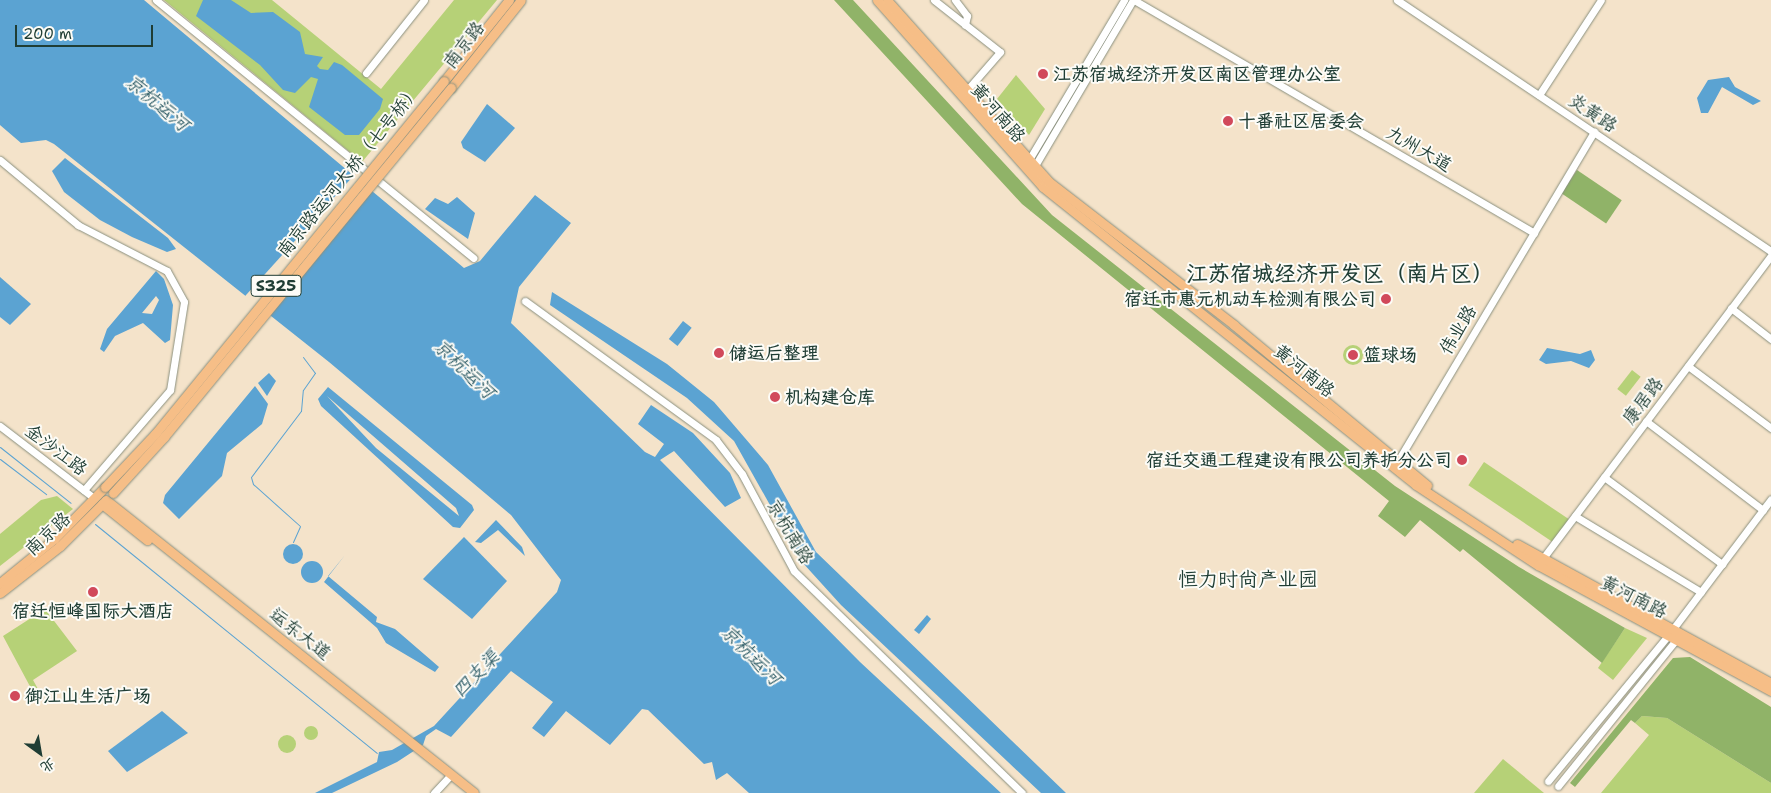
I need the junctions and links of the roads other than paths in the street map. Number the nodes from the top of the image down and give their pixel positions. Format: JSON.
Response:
{"nodes":[{"id":1,"x":156,"y":0,"type":"edge"},
{"id":2,"x":424,"y":0,"type":"edge"},
{"id":3,"x":509,"y":0,"type":"edge"},
{"id":4,"x":521,"y":0,"type":"edge"},
{"id":5,"x":877,"y":0,"type":"edge"},
{"id":6,"x":887,"y":0,"type":"edge"},
{"id":7,"x":934,"y":0,"type":"edge"},
{"id":8,"x":955,"y":0,"type":"edge"},
{"id":9,"x":1124,"y":0,"type":"edge"},
{"id":10,"x":1134,"y":0,"type":"edge"},
{"id":11,"x":1397,"y":0,"type":"edge"},
{"id":12,"x":1601,"y":0,"type":"edge"},
{"id":13,"x":965,"y":25,"type":"junction"},
{"id":14,"x":366,"y":73,"type":"dead end"},
{"id":15,"x":444,"y":81,"type":"joint"},
{"id":16,"x":451,"y":88,"type":"joint"},
{"id":17,"x":967,"y":90,"type":"junction"},
{"id":18,"x":1539,"y":95,"type":"junction"},
{"id":19,"x":1594,"y":132,"type":"junction"},
{"id":20,"x":0,"y":160,"type":"edge"},
{"id":21,"x":1029,"y":167,"type":"junction"},
{"id":22,"x":1534,"y":233,"type":"junction"},
{"id":23,"x":1771,"y":253,"type":"edge"},
{"id":24,"x":474,"y":258,"type":"dead end"},
{"id":25,"x":525,"y":301,"type":"dead end"},
{"id":26,"x":1731,"y":308,"type":"junction"},
{"id":27,"x":1771,"y":339,"type":"edge"},
{"id":28,"x":1688,"y":366,"type":"junction"},
{"id":29,"x":1646,"y":422,"type":"junction"},
{"id":30,"x":0,"y":426,"type":"edge"},
{"id":31,"x":1771,"y":428,"type":"edge"},
{"id":32,"x":1396,"y":464,"type":"junction"},
{"id":33,"x":1604,"y":477,"type":"junction"},
{"id":34,"x":84,"y":490,"type":"junction"},
{"id":35,"x":109,"y":490,"type":"junction"},
{"id":36,"x":94,"y":498,"type":"junction"},
{"id":37,"x":1771,"y":499,"type":"edge"},
{"id":38,"x":104,"y":502,"type":"junction"},
{"id":39,"x":1763,"y":510,"type":"junction"},
{"id":40,"x":1574,"y":516,"type":"junction"},
{"id":41,"x":1540,"y":562,"type":"junction"},
{"id":42,"x":1722,"y":564,"type":"junction"},
{"id":43,"x":0,"y":583,"type":"edge"},
{"id":44,"x":1701,"y":592,"type":"junction"},
{"id":45,"x":0,"y":593,"type":"edge"},
{"id":46,"x":1675,"y":634,"type":"junction"},
{"id":47,"x":1771,"y":684,"type":"edge"},
{"id":48,"x":1771,"y":691,"type":"edge"},
{"id":49,"x":449,"y":777,"type":"junction"},
{"id":50,"x":1548,"y":781,"type":"dead end"},
{"id":51,"x":1558,"y":786,"type":"dead end"},
{"id":52,"x":434,"y":793,"type":"edge"},
{"id":53,"x":465,"y":793,"type":"edge"},
{"id":54,"x":474,"y":793,"type":"edge"},
{"id":55,"x":1022,"y":793,"type":"edge"}],
"edges":[{"from":1,"to":24,"type":"street"},
{"from":2,"to":14,"type":"street"},
{"from":3,"to":15,"type":"main road","name":"南京路","number":"S325"},
{"from":4,"to":16,"type":"main road","name":"南京路","number":"S325"},
{"from":5,"to":21,"type":"main road","name":"黄河南路"},
{"from":6,"to":17,"type":"main road","name":"黄河南路"},
{"from":7,"to":13,"type":"street"},
{"from":8,"to":13,"type":"street"},
{"from":9,"to":21,"type":"street"},
{"from":10,"to":21,"type":"street"},
{"from":10,"to":22,"type":"street","name":"九州大道"},
{"from":11,"to":18,"type":"street","name":"炎黄路"},
{"from":12,"to":18,"type":"street"},
{"from":13,"to":17,"type":"street"},
{"from":15,"to":35,"type":"main road","name":"南京路运河大桥（七号桥）","number":"S325","bridge":true},
{"from":16,"to":35,"type":"main road","name":"南京路运河大桥（七号桥）","number":"S325","bridge":true},
{"from":17,"to":21,"type":"main road","name":"黄河南路"},
{"from":18,"to":19,"type":"street","name":"炎黄路"},
{"from":19,"to":22,"type":"street","name":"伟业路"},
{"from":19,"to":23,"type":"street","name":"炎黄路"},
{"from":20,"to":34,"type":"street"},
{"from":21,"to":32,"type":"main road","name":"黄河南路"},
{"from":22,"to":32,"type":"street","name":"伟业路"},
{"from":23,"to":26,"type":"street","name":"康居路"},
{"from":25,"to":55,"type":"street","name":"京杭南路"},
{"from":26,"to":27,"type":"street"},
{"from":26,"to":28,"type":"street","name":"康居路"},
{"from":28,"to":29,"type":"street","name":"康居路"},
{"from":28,"to":31,"type":"street"},
{"from":29,"to":33,"type":"street","name":"康居路"},
{"from":29,"to":39,"type":"street"},
{"from":30,"to":34,"type":"street","name":"金沙江路"},
{"from":32,"to":41,"type":"main road","name":"黄河南路"},
{"from":33,"to":40,"type":"street","name":"康居路"},
{"from":33,"to":42,"type":"street"},
{"from":34,"to":36,"type":"street","name":"金沙江路"},
{"from":35,"to":36,"type":"main road","name":"南京路","number":"S325"},
{"from":35,"to":38,"type":"main road","name":"南京路","number":"S325"},
{"from":36,"to":43,"type":"main road","name":"南京路","number":"S325"},
{"from":37,"to":39,"type":"street"},
{"from":38,"to":45,"type":"main road","name":"南京路","number":"S325"},
{"from":38,"to":49,"type":"main road","name":"运东大道"},
{"from":39,"to":42,"type":"street"},
{"from":40,"to":41,"type":"street","name":"康居路"},
{"from":40,"to":44,"type":"street"},
{"from":41,"to":46,"type":"main road","name":"黄河南路"},
{"from":42,"to":44,"type":"street"},
{"from":44,"to":46,"type":"street"},
{"from":46,"to":47,"type":"main road","name":"黄河南路"},
{"from":46,"to":48,"type":"main road","name":"黄河南路"},
{"from":46,"to":50,"type":"street"},
{"from":46,"to":51,"type":"street"},
{"from":49,"to":52,"type":"street"},
{"from":49,"to":53,"type":"main road","name":"运东大道"},
{"from":49,"to":54,"type":"main road","name":"运东大道"}]}
